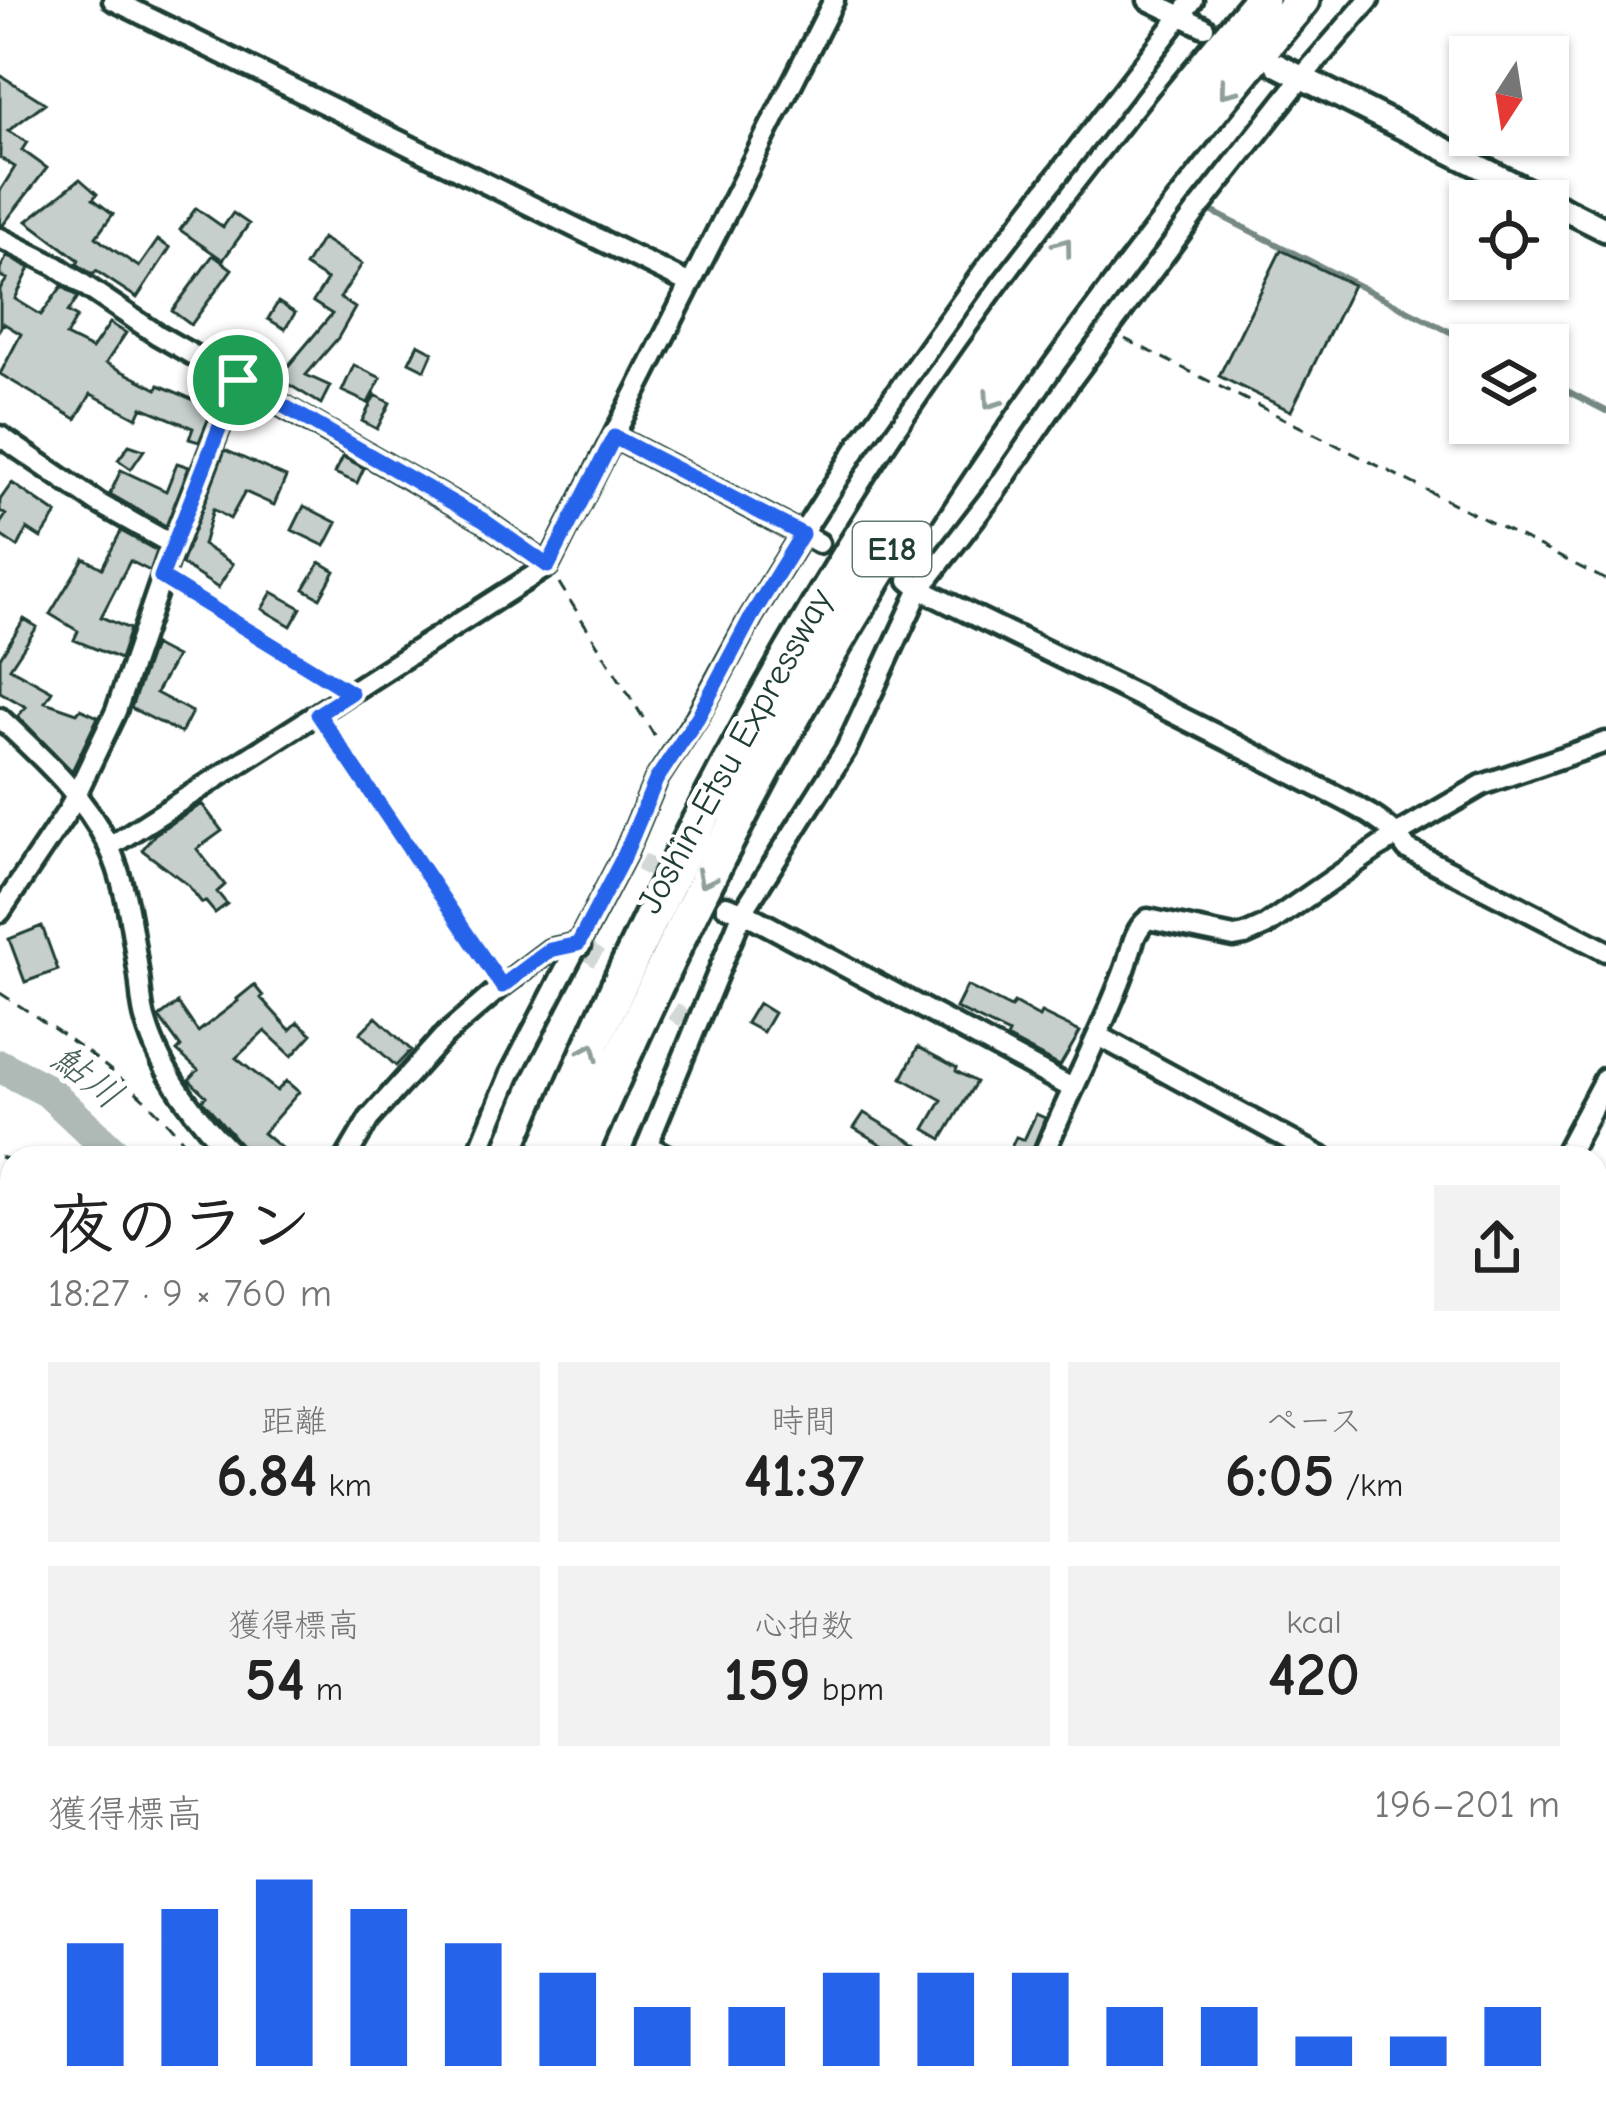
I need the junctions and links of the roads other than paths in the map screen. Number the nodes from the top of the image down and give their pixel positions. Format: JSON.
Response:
{"nodes":[{"id":1,"x":113,"y":0,"type":"edge"},
{"id":2,"x":834,"y":0,"type":"edge"},
{"id":3,"x":1148,"y":0,"type":"edge"},
{"id":4,"x":1193,"y":0,"type":"edge"},
{"id":5,"x":1261,"y":0,"type":"edge"},
{"id":6,"x":1302,"y":0,"type":"edge"},
{"id":7,"x":1369,"y":0,"type":"edge"},
{"id":8,"x":1181,"y":16,"type":"junction"},
{"id":9,"x":1204,"y":27,"type":"dead end"},
{"id":10,"x":1277,"y":65,"type":"dead end"},
{"id":11,"x":1303,"y":76,"type":"junction"},
{"id":12,"x":1606,"y":230,"type":"edge"},
{"id":13,"x":1,"y":242,"type":"edge"},
{"id":14,"x":690,"y":284,"type":"junction"},
{"id":15,"x":238,"y":380,"type":"junction"},
{"id":16,"x":0,"y":436,"type":"edge"},
{"id":17,"x":614,"y":437,"type":"junction"},
{"id":18,"x":810,"y":538,"type":"junction"},
{"id":19,"x":173,"y":545,"type":"junction"},
{"id":20,"x":548,"y":566,"type":"junction"},
{"id":21,"x":914,"y":584,"type":"junction"},
{"id":22,"x":0,"y":718,"type":"edge"},
{"id":23,"x":1606,"y":742,"type":"edge"},
{"id":24,"x":75,"y":794,"type":"junction"},
{"id":25,"x":1398,"y":834,"type":"junction"},
{"id":26,"x":109,"y":847,"type":"junction"},
{"id":27,"x":735,"y":909,"type":"junction"},
{"id":28,"x":0,"y":912,"type":"edge"},
{"id":29,"x":581,"y":946,"type":"junction"},
{"id":30,"x":1606,"y":951,"type":"edge"},
{"id":31,"x":1099,"y":1036,"type":"junction"},
{"id":32,"x":1606,"y":1079,"type":"edge"},
{"id":33,"x":1072,"y":1088,"type":"junction"},
{"id":34,"x":224,"y":1146,"type":"edge"},
{"id":35,"x":353,"y":1146,"type":"edge"},
{"id":36,"x":481,"y":1146,"type":"edge"},
{"id":37,"x":548,"y":1146,"type":"edge"},
{"id":38,"x":583,"y":1146,"type":"edge"},
{"id":39,"x":647,"y":1146,"type":"edge"},
{"id":40,"x":1047,"y":1146,"type":"edge"},
{"id":41,"x":1301,"y":1146,"type":"edge"},
{"id":42,"x":1570,"y":1146,"type":"edge"}],
"edges":[{"from":1,"to":14,"type":"street"},
{"from":2,"to":14,"type":"street"},
{"from":3,"to":8,"type":"street"},
{"from":4,"to":8,"type":"street"},
{"from":37,"to":5,"type":"highway","name":"Joshin-Etsu Expressway","number":"E18","one_way":true},
{"from":6,"to":38,"type":"highway","name":"Joshin-Etsu Expressway","number":"E18","one_way":true},
{"from":7,"to":11,"type":"street"},
{"from":8,"to":9,"type":"street"},
{"from":8,"to":18,"type":"street"},
{"from":10,"to":11,"type":"street"},
{"from":11,"to":12,"type":"street"},
{"from":11,"to":21,"type":"street"},
{"from":13,"to":15,"type":"street"},
{"from":14,"to":17,"type":"street"},
{"from":15,"to":19,"type":"street"},
{"from":15,"to":20,"type":"street"},
{"from":16,"to":19,"type":"street"},
{"from":17,"to":18,"type":"street"},
{"from":17,"to":20,"type":"street"},
{"from":18,"to":29,"type":"street"},
{"from":19,"to":24,"type":"street"},
{"from":20,"to":26,"type":"street"},
{"from":21,"to":25,"type":"street"},
{"from":21,"to":27,"type":"street"},
{"from":22,"to":24,"type":"street"},
{"from":23,"to":25,"type":"street"},
{"from":24,"to":26,"type":"street"},
{"from":24,"to":28,"type":"street"},
{"from":25,"to":30,"type":"street"},
{"from":25,"to":31,"type":"street"},
{"from":26,"to":34,"type":"street"},
{"from":27,"to":33,"type":"street"},
{"from":27,"to":39,"type":"street"},
{"from":29,"to":35,"type":"street"},
{"from":29,"to":36,"type":"street"},
{"from":31,"to":33,"type":"street"},
{"from":31,"to":41,"type":"street"},
{"from":32,"to":42,"type":"street"},
{"from":33,"to":40,"type":"street"}]}
